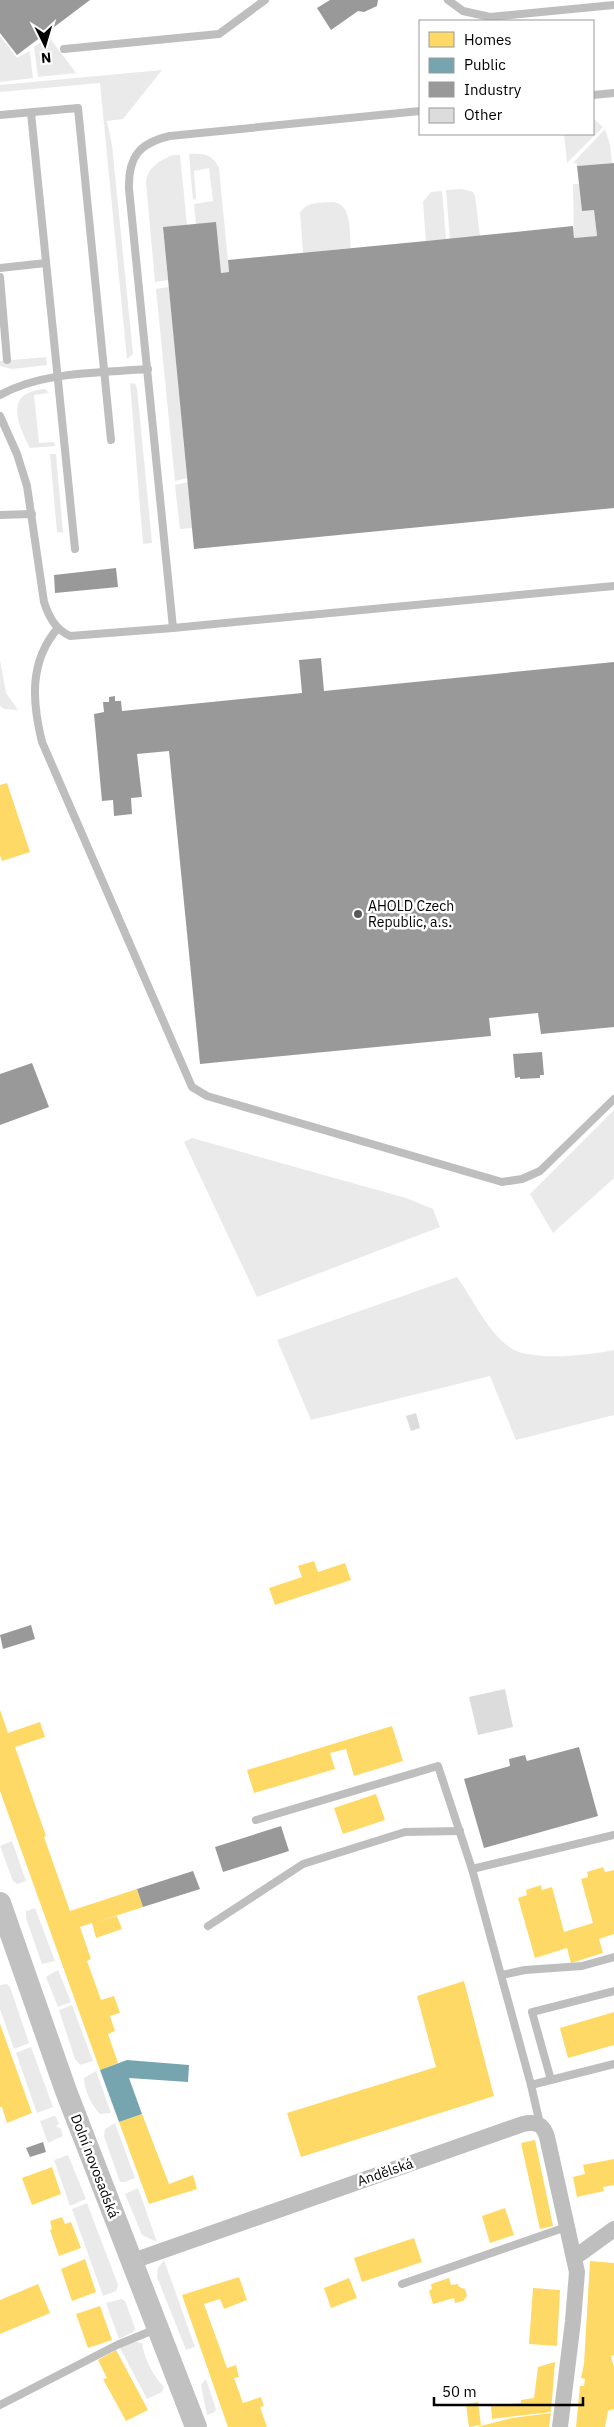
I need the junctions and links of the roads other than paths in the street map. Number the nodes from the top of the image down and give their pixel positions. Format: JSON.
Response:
{"nodes":[{"id":1,"x":265,"y":0,"type":"edge"},
{"id":2,"x":448,"y":0,"type":"edge"},
{"id":3,"x":567,"y":0,"type":"edge"},
{"id":4,"x":614,"y":5,"type":"edge"},
{"id":5,"x":568,"y":10,"type":"junction"},
{"id":6,"x":64,"y":49,"type":"dead end"},
{"id":7,"x":614,"y":93,"type":"edge"},
{"id":8,"x":594,"y":95,"type":"edge"},
{"id":9,"x":419,"y":111,"type":"edge"},
{"id":10,"x":31,"y":113,"type":"junction"},
{"id":11,"x":0,"y":115,"type":"edge"},
{"id":12,"x":46,"y":263,"type":"junction"},
{"id":13,"x":0,"y":268,"type":"edge"},
{"id":14,"x":0,"y":277,"type":"edge"},
{"id":15,"x":7,"y":360,"type":"dead end"},
{"id":16,"x":148,"y":369,"type":"junction"},
{"id":17,"x":105,"y":373,"type":"junction"},
{"id":18,"x":58,"y":377,"type":"junction"},
{"id":19,"x":0,"y":394,"type":"edge"},
{"id":20,"x":0,"y":416,"type":"edge"},
{"id":21,"x":111,"y":440,"type":"dead end"},
{"id":22,"x":32,"y":514,"type":"junction"},
{"id":23,"x":0,"y":515,"type":"edge"},
{"id":24,"x":75,"y":549,"type":"dead end"},
{"id":25,"x":614,"y":586,"type":"edge"},
{"id":26,"x":58,"y":628,"type":"junction"},
{"id":27,"x":173,"y":628,"type":"junction"},
{"id":28,"x":614,"y":1099,"type":"edge"},
{"id":29,"x":256,"y":1820,"type":"dead end"},
{"id":30,"x":460,"y":1830,"type":"junction"},
{"id":31,"x":614,"y":1835,"type":"edge"},
{"id":32,"x":472,"y":1869,"type":"junction"},
{"id":33,"x":0,"y":1903,"type":"edge"},
{"id":34,"x":208,"y":1926,"type":"dead end"},
{"id":35,"x":614,"y":1957,"type":"edge"},
{"id":36,"x":502,"y":1975,"type":"junction"},
{"id":37,"x":614,"y":1991,"type":"edge"},
{"id":38,"x":614,"y":2064,"type":"edge"},
{"id":39,"x":551,"y":2080,"type":"junction"},
{"id":40,"x":531,"y":2085,"type":"junction"},
{"id":41,"x":540,"y":2124,"type":"junction"},
{"id":42,"x":566,"y":2228,"type":"junction"},
{"id":43,"x":614,"y":2229,"type":"edge"},
{"id":44,"x":574,"y":2258,"type":"junction"},
{"id":45,"x":130,"y":2262,"type":"junction"},
{"id":46,"x":402,"y":2284,"type":"dead end"},
{"id":47,"x":156,"y":2329,"type":"junction"},
{"id":48,"x":0,"y":2405,"type":"edge"},
{"id":49,"x":196,"y":2427,"type":"edge"},
{"id":50,"x":560,"y":2427,"type":"edge"}],
"edges":[{"from":1,"to":6,"type":"lane"},
{"from":2,"to":5,"type":"lane"},
{"from":3,"to":5,"type":"lane"},
{"from":4,"to":5,"type":"lane"},
{"from":7,"to":8,"type":"lane"},
{"from":9,"to":16,"type":"lane"},
{"from":10,"to":11,"type":"lane"},
{"from":10,"to":12,"type":"lane"},
{"from":10,"to":17,"type":"lane"},
{"from":12,"to":13,"type":"lane"},
{"from":12,"to":18,"type":"lane"},
{"from":14,"to":15,"type":"lane"},
{"from":16,"to":17,"type":"lane"},
{"from":16,"to":27,"type":"lane"},
{"from":17,"to":18,"type":"lane"},
{"from":17,"to":21,"type":"lane"},
{"from":18,"to":19,"type":"lane"},
{"from":18,"to":24,"type":"lane"},
{"from":20,"to":22,"type":"lane"},
{"from":22,"to":23,"type":"lane"},
{"from":22,"to":26,"type":"lane"},
{"from":25,"to":27,"type":"lane"},
{"from":26,"to":27,"type":"lane"},
{"from":26,"to":28,"type":"lane"},
{"from":29,"to":30,"type":"lane"},
{"from":30,"to":32,"type":"lane"},
{"from":30,"to":34,"type":"lane"},
{"from":31,"to":32,"type":"lane"},
{"from":32,"to":36,"type":"lane"},
{"from":33,"to":45,"type":"main road","name":"Dolní novosadská"},
{"from":35,"to":36,"type":"lane"},
{"from":36,"to":40,"type":"lane"},
{"from":37,"to":39,"type":"lane"},
{"from":38,"to":39,"type":"lane"},
{"from":39,"to":40,"type":"lane"},
{"from":40,"to":41,"type":"lane"},
{"from":41,"to":42,"type":"street"},
{"from":41,"to":45,"type":"street","name":"Andělská"},
{"from":42,"to":44,"type":"street"},
{"from":42,"to":46,"type":"lane"},
{"from":43,"to":44,"type":"street"},
{"from":44,"to":50,"type":"street"},
{"from":45,"to":47,"type":"main road","name":"Dolní novosadská"},
{"from":47,"to":48,"type":"lane"},
{"from":47,"to":49,"type":"main road","name":"Dolní novosadská"}]}
